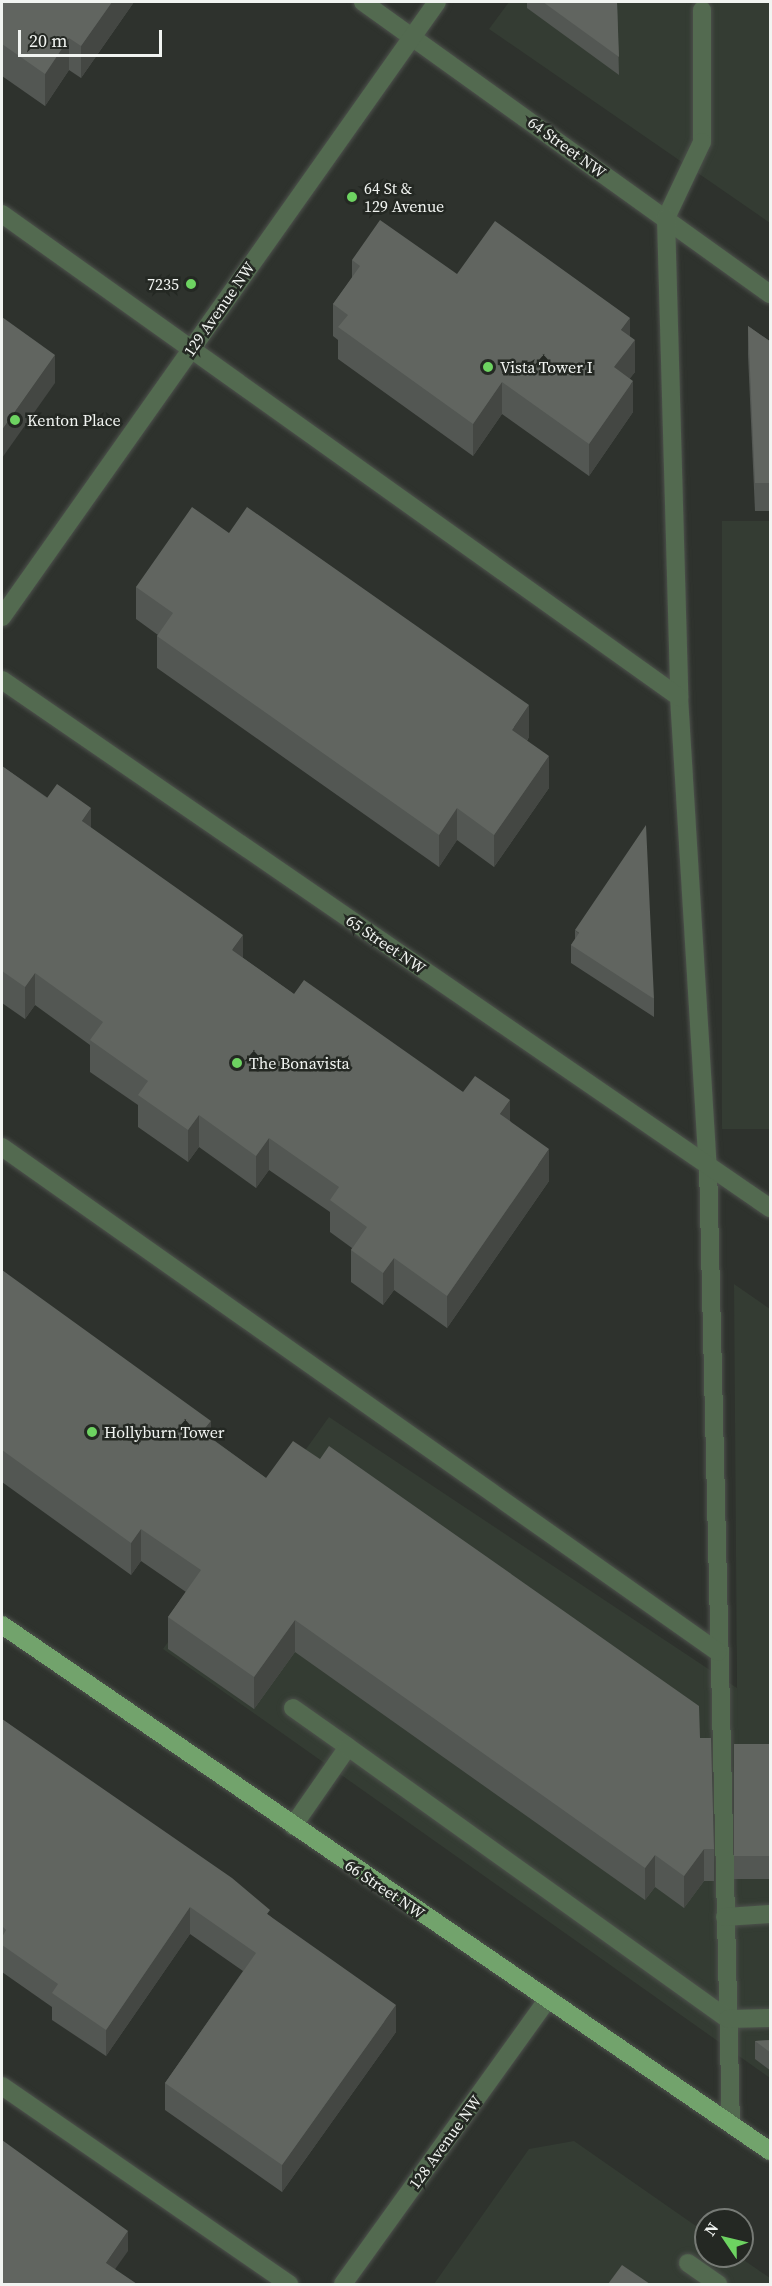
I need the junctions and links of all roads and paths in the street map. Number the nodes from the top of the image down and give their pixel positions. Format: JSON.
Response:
{"nodes":[{"id":1,"x":363,"y":2,"type":"edge"},
{"id":2,"x":437,"y":2,"type":"edge"},
{"id":3,"x":702,"y":10,"type":"dead end"},
{"id":4,"x":412,"y":37,"type":"junction"},
{"id":5,"x":2,"y":214,"type":"edge"},
{"id":6,"x":666,"y":218,"type":"junction"},
{"id":7,"x":771,"y":294,"type":"edge"},
{"id":8,"x":193,"y":347,"type":"junction"},
{"id":9,"x":2,"y":616,"type":"edge"},
{"id":10,"x":2,"y":680,"type":"edge"},
{"id":11,"x":678,"y":697,"type":"junction"},
{"id":12,"x":2,"y":1147,"type":"edge"},
{"id":13,"x":708,"y":1165,"type":"junction"},
{"id":14,"x":771,"y":1208,"type":"edge"},
{"id":15,"x":2,"y":1625,"type":"edge"},
{"id":16,"x":718,"y":1652,"type":"junction"},
{"id":17,"x":293,"y":1708,"type":"dead end"},
{"id":18,"x":348,"y":1747,"type":"junction"},
{"id":19,"x":293,"y":1826,"type":"junction"},
{"id":20,"x":771,"y":1914,"type":"edge"},
{"id":21,"x":725,"y":1917,"type":"junction"},
{"id":22,"x":547,"y":2000,"type":"junction"},
{"id":23,"x":771,"y":2018,"type":"edge"},
{"id":24,"x":728,"y":2019,"type":"junction"},
{"id":25,"x":2,"y":2086,"type":"edge"},
{"id":26,"x":731,"y":2124,"type":"junction"},
{"id":27,"x":771,"y":2151,"type":"edge"},
{"id":28,"x":688,"y":2263,"type":"dead end"},
{"id":29,"x":289,"y":2284,"type":"edge"},
{"id":30,"x":343,"y":2284,"type":"edge"},
{"id":31,"x":718,"y":2284,"type":"edge"}],
"edges":[{"from":1,"to":4,"type":"street","name":"64 Street NW"},
{"from":2,"to":4,"type":"street","name":"129 Avenue NW"},
{"from":3,"to":6,"type":"street"},
{"from":4,"to":6,"type":"street","name":"64 Street NW"},
{"from":4,"to":8,"type":"street","name":"129 Avenue NW"},
{"from":5,"to":8,"type":"street"},
{"from":6,"to":7,"type":"street","name":"64 Street NW"},
{"from":6,"to":11,"type":"street"},
{"from":8,"to":9,"type":"street","name":"129 Avenue NW"},
{"from":8,"to":11,"type":"street"},
{"from":10,"to":13,"type":"street","name":"65 Street NW"},
{"from":11,"to":13,"type":"street"},
{"from":12,"to":16,"type":"street"},
{"from":13,"to":14,"type":"street","name":"65 Street NW"},
{"from":13,"to":16,"type":"street"},
{"from":15,"to":19,"type":"main road","name":"66 Street NW"},
{"from":16,"to":21,"type":"street"},
{"from":17,"to":18,"type":"street"},
{"from":18,"to":19,"type":"street"},
{"from":18,"to":24,"type":"street"},
{"from":19,"to":22,"type":"main road","name":"66 Street NW"},
{"from":20,"to":21,"type":"street"},
{"from":21,"to":24,"type":"street"},
{"from":22,"to":26,"type":"main road","name":"66 Street NW"},
{"from":22,"to":30,"type":"street","name":"128 Avenue NW"},
{"from":23,"to":24,"type":"street"},
{"from":24,"to":26,"type":"street"},
{"from":25,"to":29,"type":"street"},
{"from":26,"to":27,"type":"main road","name":"66 Street NW"},
{"from":28,"to":31,"type":"street"}]}
